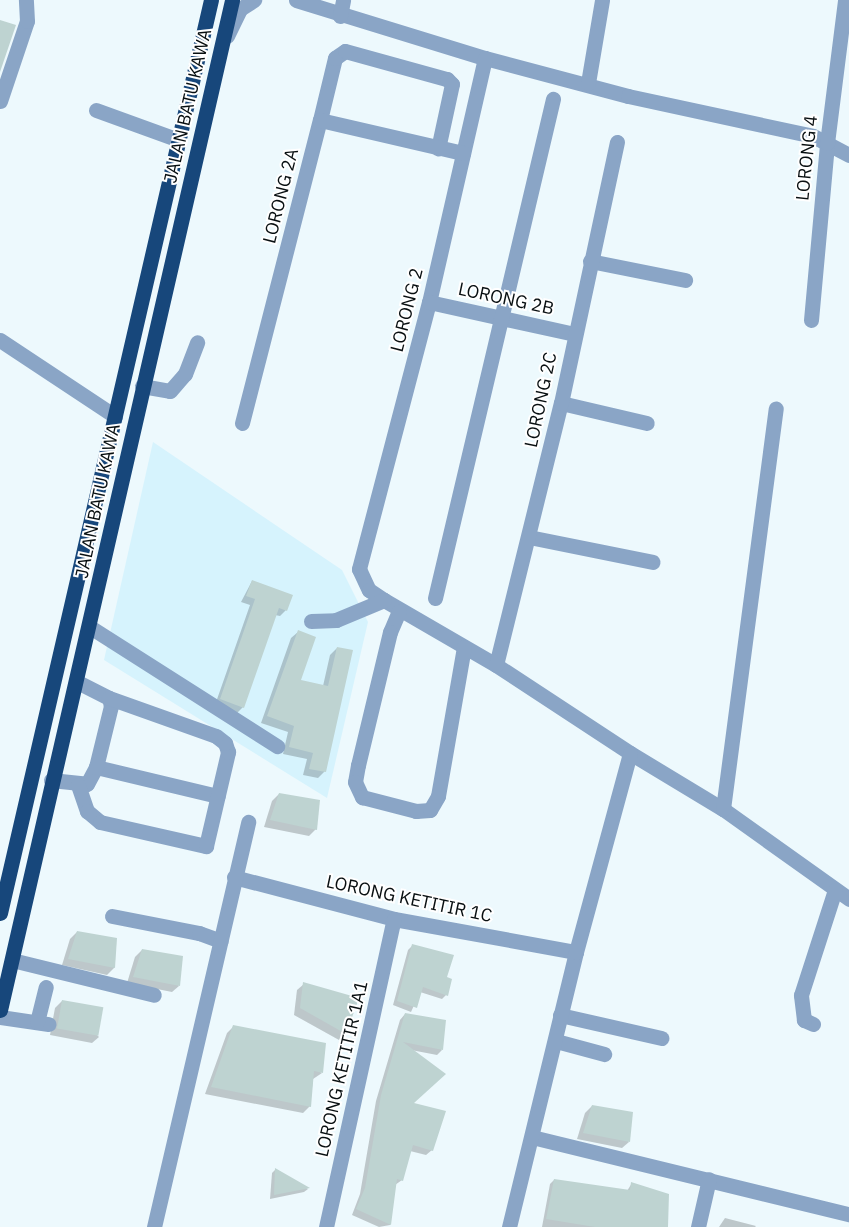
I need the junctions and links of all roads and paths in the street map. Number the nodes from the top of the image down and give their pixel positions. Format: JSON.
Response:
{"nodes":[{"id":1,"x":26,"y":0,"type":"edge"},
{"id":2,"x":211,"y":0,"type":"edge"},
{"id":3,"x":232,"y":0,"type":"edge"},
{"id":4,"x":254,"y":0,"type":"edge"},
{"id":5,"x":296,"y":0,"type":"edge"},
{"id":6,"x":343,"y":0,"type":"edge"},
{"id":7,"x":602,"y":0,"type":"edge"},
{"id":8,"x":845,"y":0,"type":"edge"},
{"id":9,"x":340,"y":16,"type":"junction"},
{"id":10,"x":220,"y":49,"type":"junction"},
{"id":11,"x":485,"y":58,"type":"junction"},
{"id":12,"x":588,"y":83,"type":"junction"},
{"id":13,"x":553,"y":99,"type":"dead end"},
{"id":14,"x":0,"y":101,"type":"edge"},
{"id":15,"x":96,"y":110,"type":"dead end"},
{"id":16,"x":320,"y":120,"type":"junction"},
{"id":17,"x":179,"y":140,"type":"junction"},
{"id":18,"x":617,"y":142,"type":"dead end"},
{"id":19,"x":827,"y":143,"type":"junction"},
{"id":20,"x":438,"y":149,"type":"junction"},
{"id":21,"x":463,"y":153,"type":"junction"},
{"id":22,"x":849,"y":154,"type":"edge"},
{"id":23,"x":590,"y":261,"type":"junction"},
{"id":24,"x":685,"y":280,"type":"dead end"},
{"id":25,"x":429,"y":302,"type":"junction"},
{"id":26,"x":500,"y":317,"type":"junction"},
{"id":27,"x":811,"y":320,"type":"dead end"},
{"id":28,"x":574,"y":334,"type":"junction"},
{"id":29,"x":0,"y":340,"type":"edge"},
{"id":30,"x":197,"y":342,"type":"dead end"},
{"id":31,"x":142,"y":386,"type":"junction"},
{"id":32,"x":561,"y":403,"type":"junction"},
{"id":33,"x":776,"y":408,"type":"dead end"},
{"id":34,"x":115,"y":416,"type":"junction"},
{"id":35,"x":242,"y":423,"type":"dead end"},
{"id":36,"x":647,"y":423,"type":"dead end"},
{"id":37,"x":529,"y":537,"type":"junction"},
{"id":38,"x":653,"y":562,"type":"dead end"},
{"id":39,"x":435,"y":598,"type":"dead end"},
{"id":40,"x":384,"y":600,"type":"junction"},
{"id":41,"x":399,"y":611,"type":"junction"},
{"id":42,"x":311,"y":621,"type":"dead end"},
{"id":43,"x":90,"y":627,"type":"junction"},
{"id":44,"x":464,"y":647,"type":"junction"},
{"id":45,"x":496,"y":665,"type":"junction"},
{"id":46,"x":76,"y":681,"type":"junction"},
{"id":47,"x":110,"y":698,"type":"junction"},
{"id":48,"x":277,"y":746,"type":"dead end"},
{"id":49,"x":630,"y":753,"type":"junction"},
{"id":50,"x":96,"y":767,"type":"junction"},
{"id":51,"x":51,"y":780,"type":"junction"},
{"id":52,"x":78,"y":785,"type":"junction"},
{"id":53,"x":218,"y":796,"type":"junction"},
{"id":54,"x":723,"y":809,"type":"junction"},
{"id":55,"x":248,"y":822,"type":"dead end"},
{"id":56,"x":234,"y":877,"type":"junction"},
{"id":57,"x":835,"y":890,"type":"junction"},
{"id":58,"x":849,"y":898,"type":"edge"},
{"id":59,"x":0,"y":913,"type":"edge"},
{"id":60,"x":112,"y":916,"type":"dead end"},
{"id":61,"x":394,"y":919,"type":"junction"},
{"id":62,"x":221,"y":941,"type":"junction"},
{"id":63,"x":576,"y":952,"type":"junction"},
{"id":64,"x":12,"y":960,"type":"junction"},
{"id":65,"x":46,"y":987,"type":"dead end"},
{"id":66,"x":154,"y":995,"type":"dead end"},
{"id":67,"x":0,"y":1010,"type":"edge"},
{"id":68,"x":560,"y":1015,"type":"junction"},
{"id":69,"x":0,"y":1017,"type":"edge"},
{"id":70,"x":812,"y":1024,"type":"dead end"},
{"id":71,"x":661,"y":1038,"type":"dead end"},
{"id":72,"x":556,"y":1041,"type":"junction"},
{"id":73,"x":604,"y":1054,"type":"dead end"},
{"id":74,"x":532,"y":1137,"type":"junction"},
{"id":75,"x":709,"y":1180,"type":"junction"},
{"id":76,"x":849,"y":1214,"type":"edge"},
{"id":77,"x":154,"y":1227,"type":"edge"},
{"id":78,"x":326,"y":1227,"type":"edge"},
{"id":79,"x":509,"y":1227,"type":"edge"},
{"id":80,"x":698,"y":1227,"type":"edge"}],
"edges":[{"from":1,"to":14,"type":"street"},
{"from":2,"to":17,"type":"highway","name":"JALAN BATU KAWA"},
{"from":3,"to":10,"type":"highway","name":"JALAN BATU KAWA"},
{"from":4,"to":10,"type":"street"},
{"from":5,"to":9,"type":"street"},
{"from":6,"to":9,"type":"street"},
{"from":7,"to":12,"type":"street"},
{"from":8,"to":19,"type":"street","name":"LORONG 4"},
{"from":9,"to":11,"type":"street"},
{"from":10,"to":31,"type":"highway","name":"JALAN BATU KAWA"},
{"from":11,"to":12,"type":"street"},
{"from":11,"to":21,"type":"street","name":"LORONG 2"},
{"from":12,"to":19,"type":"street"},
{"from":13,"to":26,"type":"street"},
{"from":15,"to":17,"type":"street"},
{"from":16,"to":20,"type":"street"},
{"from":16,"to":20,"type":"street","name":"LORONG 2A"},
{"from":16,"to":35,"type":"street","name":"LORONG 2A"},
{"from":17,"to":34,"type":"highway","name":"JALAN BATU KAWA"},
{"from":18,"to":23,"type":"street","name":"LORONG 2C"},
{"from":19,"to":22,"type":"street"},
{"from":19,"to":27,"type":"street","name":"LORONG 4"},
{"from":20,"to":21,"type":"street"},
{"from":21,"to":25,"type":"street","name":"LORONG 2"},
{"from":23,"to":24,"type":"street"},
{"from":23,"to":28,"type":"street","name":"LORONG 2C"},
{"from":25,"to":26,"type":"street","name":"LORONG 2B"},
{"from":25,"to":40,"type":"street","name":"LORONG 2"},
{"from":26,"to":28,"type":"street","name":"LORONG 2B"},
{"from":26,"to":39,"type":"street"},
{"from":28,"to":32,"type":"street","name":"LORONG 2C"},
{"from":29,"to":34,"type":"street"},
{"from":30,"to":31,"type":"street"},
{"from":31,"to":43,"type":"highway","name":"JALAN BATU KAWA"},
{"from":32,"to":36,"type":"street"},
{"from":32,"to":37,"type":"street","name":"LORONG 2C"},
{"from":33,"to":54,"type":"street"},
{"from":34,"to":59,"type":"highway","name":"JALAN BATU KAWA"},
{"from":37,"to":38,"type":"street"},
{"from":37,"to":45,"type":"street","name":"LORONG 2C"},
{"from":40,"to":41,"type":"street"},
{"from":40,"to":42,"type":"street"},
{"from":41,"to":44,"type":"street"},
{"from":41,"to":44,"type":"street"},
{"from":43,"to":46,"type":"highway","name":"JALAN BATU KAWA"},
{"from":43,"to":48,"type":"street"},
{"from":44,"to":45,"type":"street"},
{"from":45,"to":49,"type":"street"},
{"from":46,"to":47,"type":"street"},
{"from":46,"to":51,"type":"highway","name":"JALAN BATU KAWA"},
{"from":47,"to":50,"type":"street"},
{"from":47,"to":53,"type":"street"},
{"from":49,"to":54,"type":"street"},
{"from":49,"to":63,"type":"street"},
{"from":50,"to":52,"type":"street"},
{"from":50,"to":53,"type":"street"},
{"from":51,"to":52,"type":"street"},
{"from":51,"to":64,"type":"highway","name":"JALAN BATU KAWA"},
{"from":52,"to":53,"type":"street"},
{"from":54,"to":57,"type":"street"},
{"from":55,"to":56,"type":"street"},
{"from":56,"to":61,"type":"street","name":"LORONG KETITIR 1C"},
{"from":56,"to":62,"type":"street"},
{"from":57,"to":58,"type":"street"},
{"from":57,"to":70,"type":"street"},
{"from":60,"to":62,"type":"street"},
{"from":61,"to":63,"type":"street","name":"LORONG KETITIR 1C"},
{"from":61,"to":78,"type":"street","name":"LORONG KETITIR 1A1"},
{"from":62,"to":77,"type":"street"},
{"from":63,"to":68,"type":"street"},
{"from":64,"to":66,"type":"street"},
{"from":64,"to":67,"type":"highway","name":"JALAN BATU KAWA"},
{"from":65,"to":69,"type":"street"},
{"from":68,"to":71,"type":"street"},
{"from":68,"to":72,"type":"street"},
{"from":72,"to":73,"type":"street"},
{"from":72,"to":74,"type":"street"},
{"from":74,"to":75,"type":"street"},
{"from":74,"to":79,"type":"street"},
{"from":75,"to":76,"type":"street"},
{"from":75,"to":80,"type":"street"}]}
